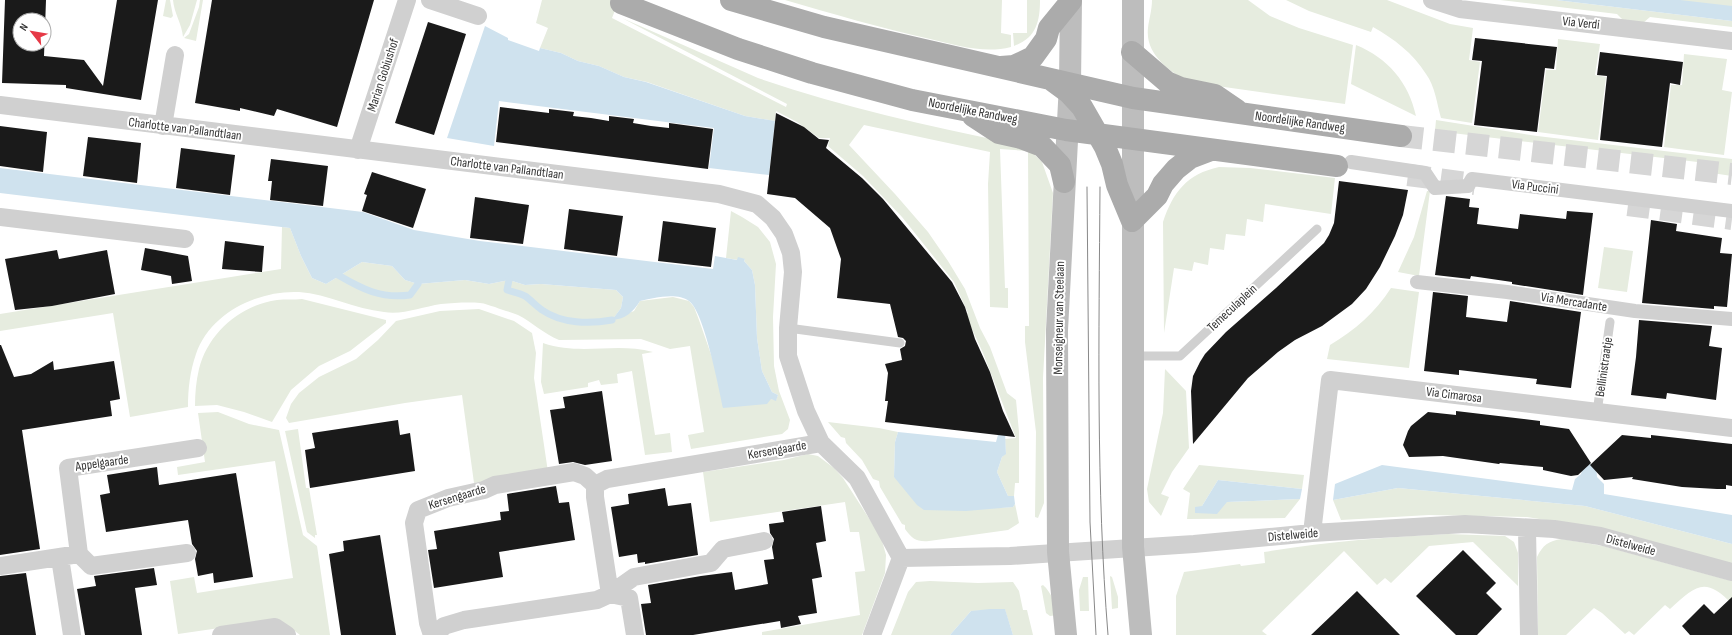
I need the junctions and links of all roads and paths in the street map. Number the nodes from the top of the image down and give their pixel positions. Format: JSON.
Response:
{"nodes":[{"id":1,"x":407,"y":0,"type":"edge"},
{"id":2,"x":430,"y":0,"type":"edge"},
{"id":3,"x":731,"y":0,"type":"edge"},
{"id":4,"x":1133,"y":0,"type":"edge"},
{"id":5,"x":1432,"y":0,"type":"edge"},
{"id":6,"x":1071,"y":1,"type":"edge"},
{"id":7,"x":621,"y":3,"type":"dead end"},
{"id":8,"x":478,"y":16,"type":"dead end"},
{"id":9,"x":1732,"y":41,"type":"edge"},
{"id":10,"x":1132,"y":52,"type":"junction"},
{"id":11,"x":175,"y":55,"type":"dead end"},
{"id":12,"x":998,"y":68,"type":"junction"},
{"id":13,"x":1063,"y":85,"type":"junction"},
{"id":14,"x":1133,"y":98,"type":"junction"},
{"id":15,"x":0,"y":105,"type":"edge"},
{"id":16,"x":965,"y":110,"type":"junction"},
{"id":17,"x":1243,"y":114,"type":"junction"},
{"id":18,"x":163,"y":126,"type":"junction"},
{"id":19,"x":1066,"y":130,"type":"junction"},
{"id":20,"x":1098,"y":134,"type":"junction"},
{"id":21,"x":1401,"y":136,"type":"tunnel mouth"},
{"id":22,"x":1133,"y":139,"type":"junction"},
{"id":23,"x":358,"y":150,"type":"junction"},
{"id":24,"x":1211,"y":150,"type":"junction"},
{"id":25,"x":1344,"y":164,"type":"joint"},
{"id":26,"x":1064,"y":182,"type":"junction"},
{"id":27,"x":1732,"y":210,"type":"edge"},
{"id":28,"x":0,"y":217,"type":"edge"},
{"id":29,"x":1132,"y":221,"type":"junction"},
{"id":30,"x":1317,"y":229,"type":"dead end"},
{"id":31,"x":185,"y":239,"type":"dead end"},
{"id":32,"x":1417,"y":282,"type":"dead end"},
{"id":33,"x":1732,"y":319,"type":"edge"},
{"id":34,"x":1610,"y":322,"type":"dead end"},
{"id":35,"x":788,"y":328,"type":"junction"},
{"id":36,"x":900,"y":342,"type":"dead end"},
{"id":37,"x":1134,"y":356,"type":"junction"},
{"id":38,"x":1598,"y":412,"type":"junction"},
{"id":39,"x":1732,"y":428,"type":"edge"},
{"id":40,"x":821,"y":442,"type":"junction"},
{"id":41,"x":198,"y":448,"type":"dead end"},
{"id":42,"x":595,"y":485,"type":"junction"},
{"id":43,"x":1527,"y":529,"type":"junction"},
{"id":44,"x":1312,"y":533,"type":"junction"},
{"id":45,"x":764,"y":541,"type":"dead end"},
{"id":46,"x":1134,"y":547,"type":"junction"},
{"id":47,"x":1058,"y":552,"type":"junction"},
{"id":48,"x":187,"y":553,"type":"dead end"},
{"id":49,"x":80,"y":554,"type":"junction"},
{"id":50,"x":60,"y":558,"type":"junction"},
{"id":51,"x":901,"y":558,"type":"junction"},
{"id":52,"x":0,"y":566,"type":"edge"},
{"id":53,"x":1732,"y":572,"type":"edge"},
{"id":54,"x":610,"y":594,"type":"junction"},
{"id":55,"x":281,"y":631,"type":"edge"},
{"id":56,"x":72,"y":635,"type":"edge"},
{"id":57,"x":220,"y":635,"type":"edge"},
{"id":58,"x":432,"y":635,"type":"edge"},
{"id":59,"x":436,"y":635,"type":"edge"},
{"id":60,"x":635,"y":635,"type":"edge"},
{"id":61,"x":872,"y":635,"type":"edge"},
{"id":62,"x":1066,"y":635,"type":"edge"},
{"id":63,"x":1141,"y":635,"type":"edge"},
{"id":64,"x":1528,"y":635,"type":"edge"}],
"edges":[{"from":1,"to":23,"type":"street","name":"Marian Gobiushof"},
{"from":2,"to":8,"type":"street"},
{"from":3,"to":12,"type":"main road","name":"Noordelijke Randweg"},
{"from":4,"to":10,"type":"main road"},
{"from":5,"to":9,"type":"street","name":"Via Verdi"},
{"from":6,"to":12,"type":"main road"},
{"from":6,"to":13,"type":"main road","name":"Monseigneur van Steelaan"},
{"from":7,"to":16,"type":"main road","name":"Noordelijke Randweg"},
{"from":10,"to":14,"type":"main road"},
{"from":10,"to":17,"type":"main road"},
{"from":11,"to":18,"type":"street"},
{"from":12,"to":13,"type":"main road","name":"Noordelijke Randweg"},
{"from":13,"to":14,"type":"main road","name":"Noordelijke Randweg"},
{"from":13,"to":19,"type":"main road","name":"Monseigneur van Steelaan"},
{"from":13,"to":20,"type":"main road"},
{"from":14,"to":17,"type":"main road","name":"Noordelijke Randweg"},
{"from":14,"to":22,"type":"main road"},
{"from":15,"to":18,"type":"street","name":"Charlotte van Pallandtlaan"},
{"from":16,"to":19,"type":"main road","name":"Noordelijke Randweg"},
{"from":16,"to":26,"type":"main road"},
{"from":17,"to":21,"type":"main road","name":"Noordelijke Randweg"},
{"from":18,"to":23,"type":"street","name":"Charlotte van Pallandtlaan"},
{"from":19,"to":20,"type":"main road","name":"Noordelijke Randweg"},
{"from":19,"to":26,"type":"main road","name":"Monseigneur van Steelaan"},
{"from":20,"to":22,"type":"main road","name":"Noordelijke Randweg"},
{"from":20,"to":29,"type":"main road"},
{"from":22,"to":24,"type":"main road","name":"Noordelijke Randweg"},
{"from":22,"to":29,"type":"main road"},
{"from":23,"to":35,"type":"street","name":"Charlotte van Pallandtlaan"},
{"from":24,"to":25,"type":"main road","name":"Noordelijke Randweg"},
{"from":24,"to":29,"type":"main road"},
{"from":25,"to":27,"type":"street","name":"Via Puccini"},
{"from":26,"to":47,"type":"main road","name":"Monseigneur van Steelaan"},
{"from":28,"to":31,"type":"street"},
{"from":29,"to":37,"type":"main road"},
{"from":30,"to":37,"type":"lane","name":"Temeculaplein"},
{"from":32,"to":33,"type":"street","name":"Via Mercadante"},
{"from":34,"to":38,"type":"lane","name":"Bellinistraatje"},
{"from":35,"to":36,"type":"lane"},
{"from":35,"to":40,"type":"street","name":"Charlotte van Pallandtlaan"},
{"from":37,"to":46,"type":"main road"},
{"from":38,"to":39,"type":"street","name":"Via Cimarosa"},
{"from":38,"to":44,"type":"street","name":"Via Cimarosa"},
{"from":40,"to":42,"type":"street","name":"Kersengaarde"},
{"from":40,"to":51,"type":"street","name":"Kersengaarde"},
{"from":41,"to":49,"type":"street","name":"Appelgaarde"},
{"from":42,"to":54,"type":"street"},
{"from":42,"to":58,"type":"street","name":"Kersengaarde"},
{"from":43,"to":44,"type":"street","name":"Distelweide"},
{"from":43,"to":53,"type":"street","name":"Distelweide"},
{"from":43,"to":64,"type":"street"},
{"from":44,"to":46,"type":"street","name":"Distelweide"},
{"from":45,"to":54,"type":"street"},
{"from":46,"to":47,"type":"street","name":"Distelweide"},
{"from":46,"to":63,"type":"main road"},
{"from":47,"to":51,"type":"street"},
{"from":47,"to":62,"type":"main road","name":"Monseigneur van Steelaan"},
{"from":48,"to":49,"type":"street"},
{"from":49,"to":50,"type":"street"},
{"from":50,"to":52,"type":"street"},
{"from":50,"to":56,"type":"street"},
{"from":51,"to":61,"type":"street"},
{"from":54,"to":59,"type":"street"},
{"from":54,"to":60,"type":"street"},
{"from":55,"to":57,"type":"street"}]}
